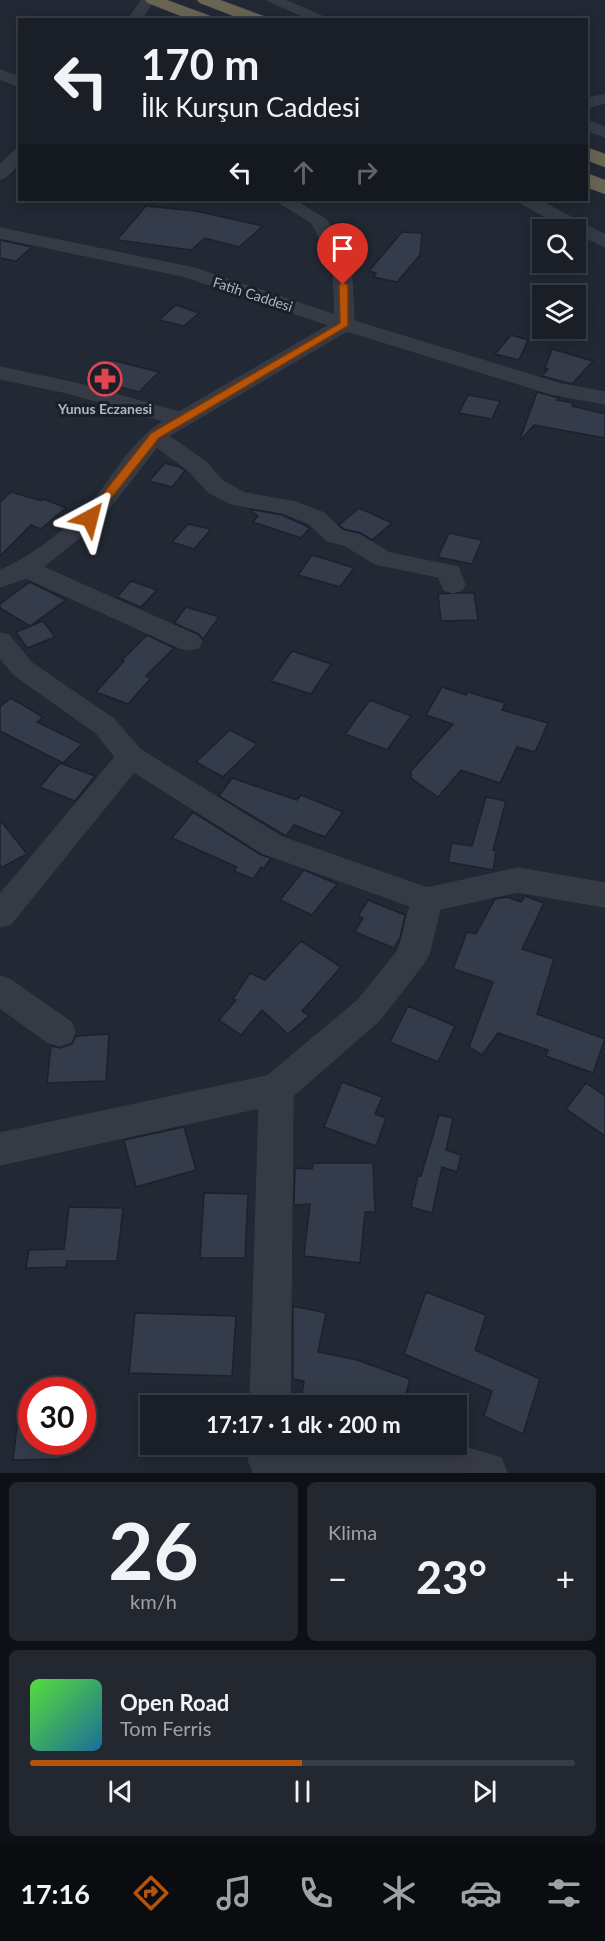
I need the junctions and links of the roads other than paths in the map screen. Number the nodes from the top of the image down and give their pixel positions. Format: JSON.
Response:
{"nodes":[{"id":1,"x":148,"y":0,"type":"edge"},
{"id":2,"x":206,"y":0,"type":"edge"},
{"id":3,"x":273,"y":0,"type":"edge"},
{"id":4,"x":159,"y":2,"type":"edge"},
{"id":5,"x":135,"y":18,"type":"edge"},
{"id":6,"x":202,"y":18,"type":"edge"},
{"id":7,"x":255,"y":18,"type":"edge"},
{"id":8,"x":320,"y":18,"type":"edge"},
{"id":9,"x":0,"y":74,"type":"edge"},
{"id":10,"x":18,"y":82,"type":"edge"},
{"id":11,"x":605,"y":99,"type":"edge"},
{"id":12,"x":588,"y":103,"type":"edge"},
{"id":13,"x":588,"y":125,"type":"edge"},
{"id":14,"x":605,"y":132,"type":"edge"},
{"id":15,"x":588,"y":154,"type":"edge"},
{"id":16,"x":18,"y":156,"type":"edge"},
{"id":17,"x":605,"y":161,"type":"edge"},
{"id":18,"x":0,"y":166,"type":"edge"},
{"id":19,"x":0,"y":174,"type":"edge"},
{"id":20,"x":588,"y":180,"type":"edge"},
{"id":21,"x":605,"y":188,"type":"edge"},
{"id":22,"x":286,"y":201,"type":"edge"},
{"id":23,"x":530,"y":201,"type":"edge"},
{"id":24,"x":0,"y":233,"type":"edge"},
{"id":25,"x":605,"y":242,"type":"edge"},
{"id":26,"x":345,"y":324,"type":"junction"},
{"id":27,"x":0,"y":373,"type":"edge"},
{"id":28,"x":605,"y":398,"type":"edge"},
{"id":29,"x":180,"y":419,"type":"junction"},
{"id":30,"x":155,"y":435,"type":"junction"},
{"id":31,"x":26,"y":568,"type":"junction"},
{"id":32,"x":0,"y":579,"type":"edge"},
{"id":33,"x":453,"y":585,"type":"dead end"},
{"id":34,"x":0,"y":641,"type":"edge"},
{"id":35,"x":189,"y":642,"type":"dead end"},
{"id":36,"x":131,"y":757,"type":"junction"},
{"id":37,"x":605,"y":895,"type":"edge"},
{"id":38,"x":427,"y":900,"type":"junction"},
{"id":39,"x":0,"y":915,"type":"edge"},
{"id":40,"x":0,"y":990,"type":"edge"},
{"id":41,"x":59,"y":1032,"type":"dead end"},
{"id":42,"x":276,"y":1089,"type":"junction"},
{"id":43,"x":0,"y":1149,"type":"edge"},
{"id":44,"x":270,"y":1395,"type":"edge"},
{"id":45,"x":268,"y":1459,"type":"edge"},
{"id":46,"x":486,"y":1473,"type":"edge"}],
"edges":[{"from":1,"to":5,"type":"street"},
{"from":2,"to":7,"type":"highway"},
{"from":3,"to":8,"type":"street"},
{"from":4,"to":6,"type":"highway"},
{"from":9,"to":10,"type":"street"},
{"from":11,"to":12,"type":"street"},
{"from":13,"to":14,"type":"street"},
{"from":15,"to":17,"type":"highway"},
{"from":16,"to":18,"type":"street"},
{"from":16,"to":19,"type":"street"},
{"from":20,"to":21,"type":"highway"},
{"from":22,"to":26,"type":"street"},
{"from":23,"to":25,"type":"street"},
{"from":24,"to":26,"type":"street","name":"Fatih Caddesi"},
{"from":26,"to":28,"type":"street","name":"Fatih Caddesi"},
{"from":26,"to":29,"type":"street"},
{"from":27,"to":29,"type":"street"},
{"from":29,"to":30,"type":"street"},
{"from":30,"to":31,"type":"street"},
{"from":30,"to":33,"type":"street"},
{"from":31,"to":32,"type":"street"},
{"from":31,"to":35,"type":"street"},
{"from":34,"to":36,"type":"street"},
{"from":36,"to":38,"type":"street"},
{"from":36,"to":39,"type":"street"},
{"from":37,"to":38,"type":"street"},
{"from":38,"to":42,"type":"street"},
{"from":40,"to":41,"type":"street"},
{"from":42,"to":43,"type":"street"},
{"from":42,"to":44,"type":"street"},
{"from":45,"to":46,"type":"street"}]}
